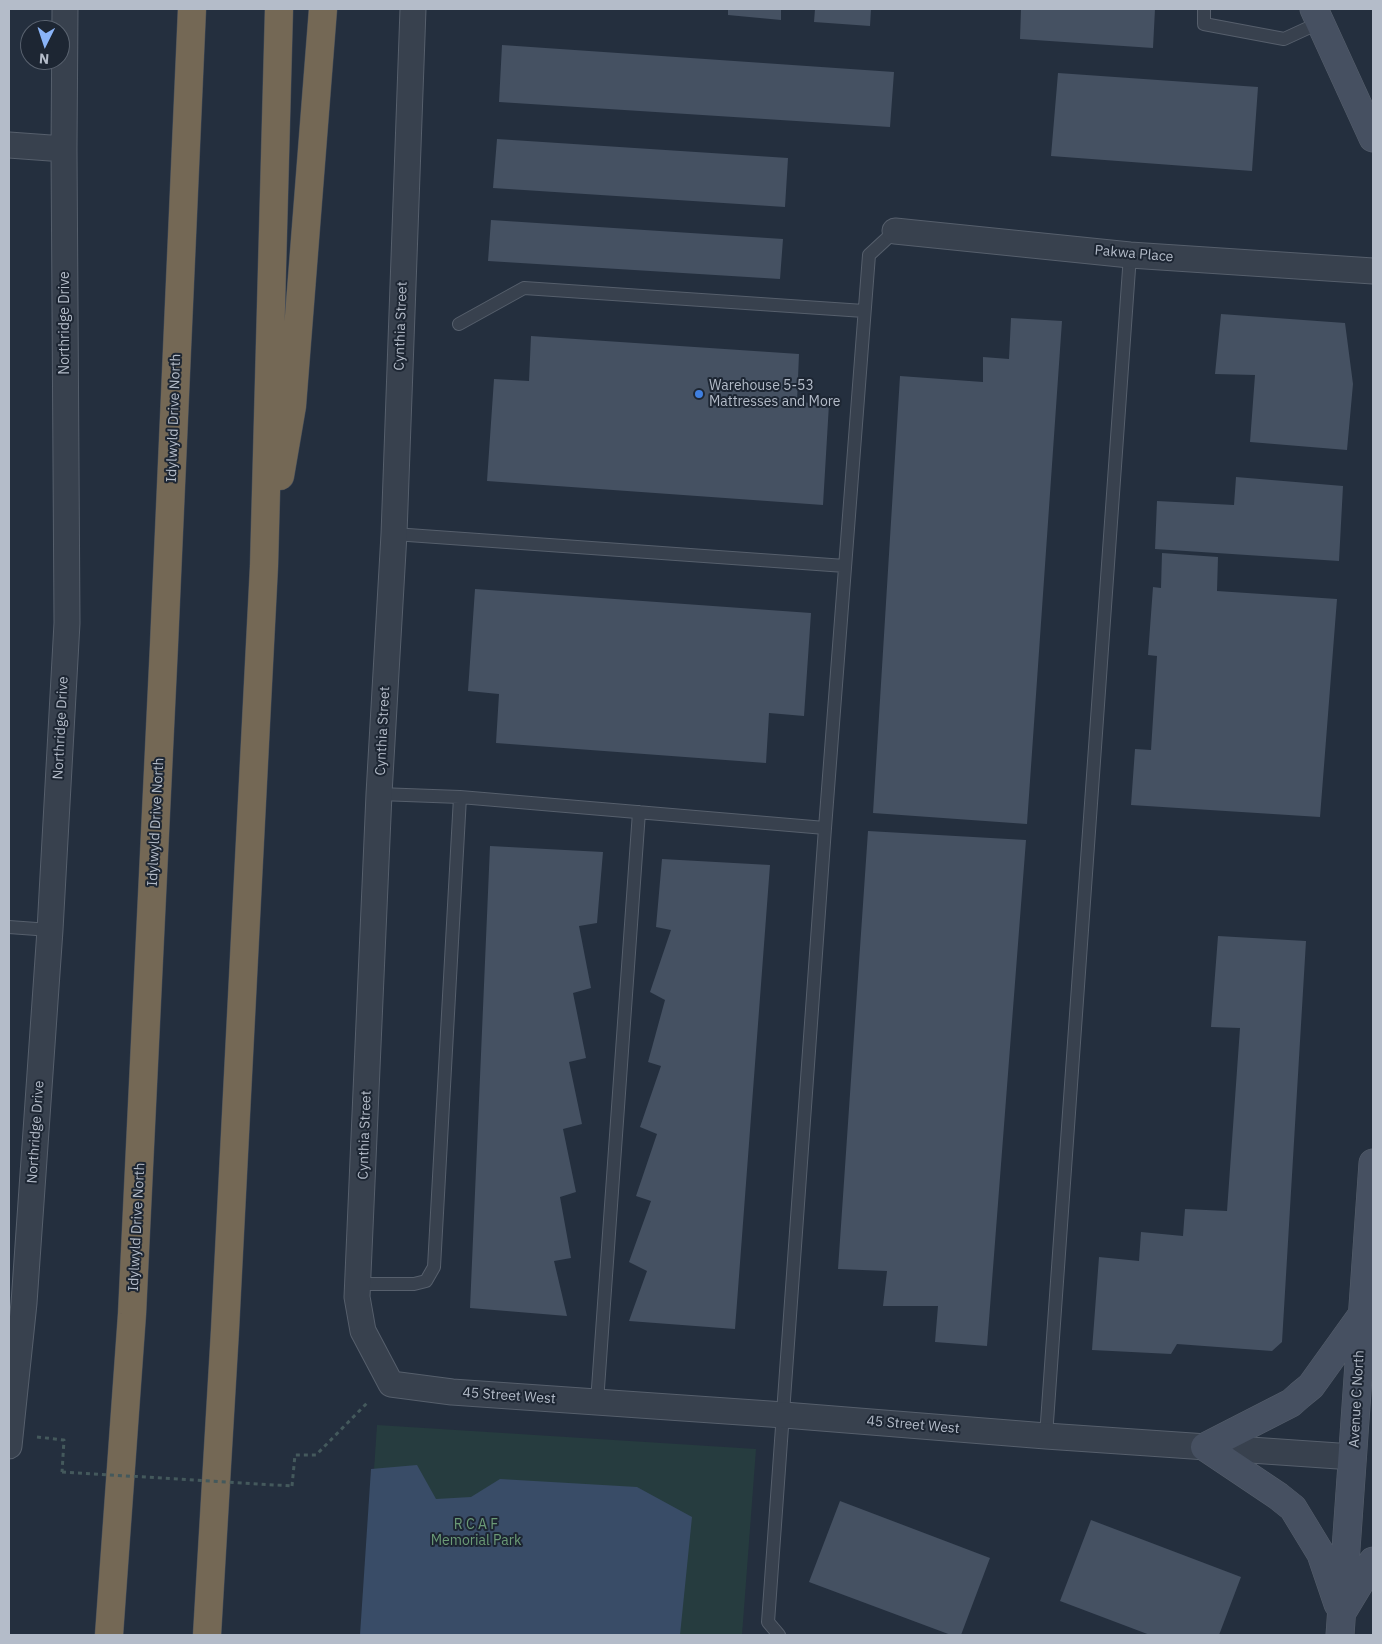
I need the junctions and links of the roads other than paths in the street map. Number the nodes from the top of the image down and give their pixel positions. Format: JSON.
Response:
{"nodes":[{"id":1,"x":65,"y":9,"type":"edge"},
{"id":2,"x":279,"y":9,"type":"edge"},
{"id":3,"x":323,"y":9,"type":"edge"},
{"id":4,"x":412,"y":9,"type":"edge"},
{"id":5,"x":1204,"y":9,"type":"edge"},
{"id":6,"x":191,"y":15,"type":"edge"},
{"id":7,"x":1318,"y":15,"type":"edge"},
{"id":8,"x":1373,"y":138,"type":"edge"},
{"id":9,"x":9,"y":145,"type":"edge"},
{"id":10,"x":64,"y":149,"type":"junction"},
{"id":11,"x":896,"y":231,"type":"joint"},
{"id":12,"x":1130,"y":255,"type":"junction"},
{"id":13,"x":1373,"y":271,"type":"edge"},
{"id":14,"x":864,"y":311,"type":"junction"},
{"id":15,"x":459,"y":324,"type":"dead end"},
{"id":16,"x":394,"y":534,"type":"junction"},
{"id":17,"x":264,"y":566,"type":"junction"},
{"id":18,"x":845,"y":566,"type":"junction"},
{"id":19,"x":379,"y":794,"type":"junction"},
{"id":20,"x":460,"y":797,"type":"junction"},
{"id":21,"x":639,"y":812,"type":"junction"},
{"id":22,"x":825,"y":828,"type":"junction"},
{"id":23,"x":9,"y":926,"type":"edge"},
{"id":24,"x":50,"y":930,"type":"junction"},
{"id":25,"x":1373,"y":1162,"type":"edge"},
{"id":26,"x":1372,"y":1192,"type":"edge"},
{"id":27,"x":358,"y":1284,"type":"junction"},
{"id":28,"x":1368,"y":1324,"type":"edge"},
{"id":29,"x":452,"y":1392,"type":"joint"},
{"id":30,"x":598,"y":1402,"type":"junction"},
{"id":31,"x":784,"y":1415,"type":"junction"},
{"id":32,"x":1046,"y":1436,"type":"junction"},
{"id":33,"x":9,"y":1440,"type":"edge"},
{"id":34,"x":1205,"y":1447,"type":"junction"},
{"id":35,"x":1363,"y":1458,"type":"edge"},
{"id":36,"x":1373,"y":1561,"type":"edge"},
{"id":37,"x":1340,"y":1625,"type":"edge"},
{"id":38,"x":109,"y":1635,"type":"edge"},
{"id":39,"x":207,"y":1635,"type":"edge"},
{"id":40,"x":779,"y":1635,"type":"edge"}],
"edges":[{"from":1,"to":10,"type":"street","name":"Northridge Drive"},
{"from":2,"to":17,"type":"highway"},
{"from":3,"to":17,"type":"highway"},
{"from":4,"to":16,"type":"street","name":"Cynthia Street"},
{"from":5,"to":7,"type":"lane"},
{"from":6,"to":38,"type":"highway","name":"Idylwyld Drive North"},
{"from":7,"to":8,"type":"main road"},
{"from":9,"to":10,"type":"street"},
{"from":10,"to":24,"type":"street","name":"Northridge Drive"},
{"from":11,"to":12,"type":"street","name":"Pakwa Place"},
{"from":11,"to":14,"type":"lane"},
{"from":12,"to":13,"type":"street","name":"Pakwa Place"},
{"from":12,"to":32,"type":"lane"},
{"from":14,"to":15,"type":"lane"},
{"from":14,"to":18,"type":"lane"},
{"from":16,"to":18,"type":"lane"},
{"from":16,"to":19,"type":"street","name":"Cynthia Street"},
{"from":17,"to":39,"type":"highway"},
{"from":18,"to":22,"type":"lane"},
{"from":19,"to":20,"type":"lane"},
{"from":19,"to":27,"type":"street","name":"Cynthia Street"},
{"from":20,"to":21,"type":"lane"},
{"from":20,"to":27,"type":"lane"},
{"from":21,"to":22,"type":"lane"},
{"from":21,"to":30,"type":"lane"},
{"from":22,"to":31,"type":"lane"},
{"from":23,"to":24,"type":"lane"},
{"from":24,"to":33,"type":"street","name":"Northridge Drive"},
{"from":25,"to":26,"type":"main road","name":"Avenue C North"},
{"from":26,"to":28,"type":"main road","name":"Avenue C North"},
{"from":27,"to":29,"type":"street","name":"Cynthia Street"},
{"from":28,"to":34,"type":"main road"},
{"from":28,"to":35,"type":"main road","name":"Avenue C North"},
{"from":29,"to":30,"type":"street","name":"45 Street West"},
{"from":30,"to":31,"type":"street","name":"45 Street West"},
{"from":31,"to":32,"type":"street","name":"45 Street West"},
{"from":31,"to":40,"type":"lane"},
{"from":32,"to":34,"type":"street","name":"45 Street West"},
{"from":34,"to":35,"type":"street","name":"45 Street West"},
{"from":34,"to":37,"type":"main road"},
{"from":35,"to":37,"type":"main road","name":"Avenue C North"},
{"from":36,"to":37,"type":"main road"}]}
